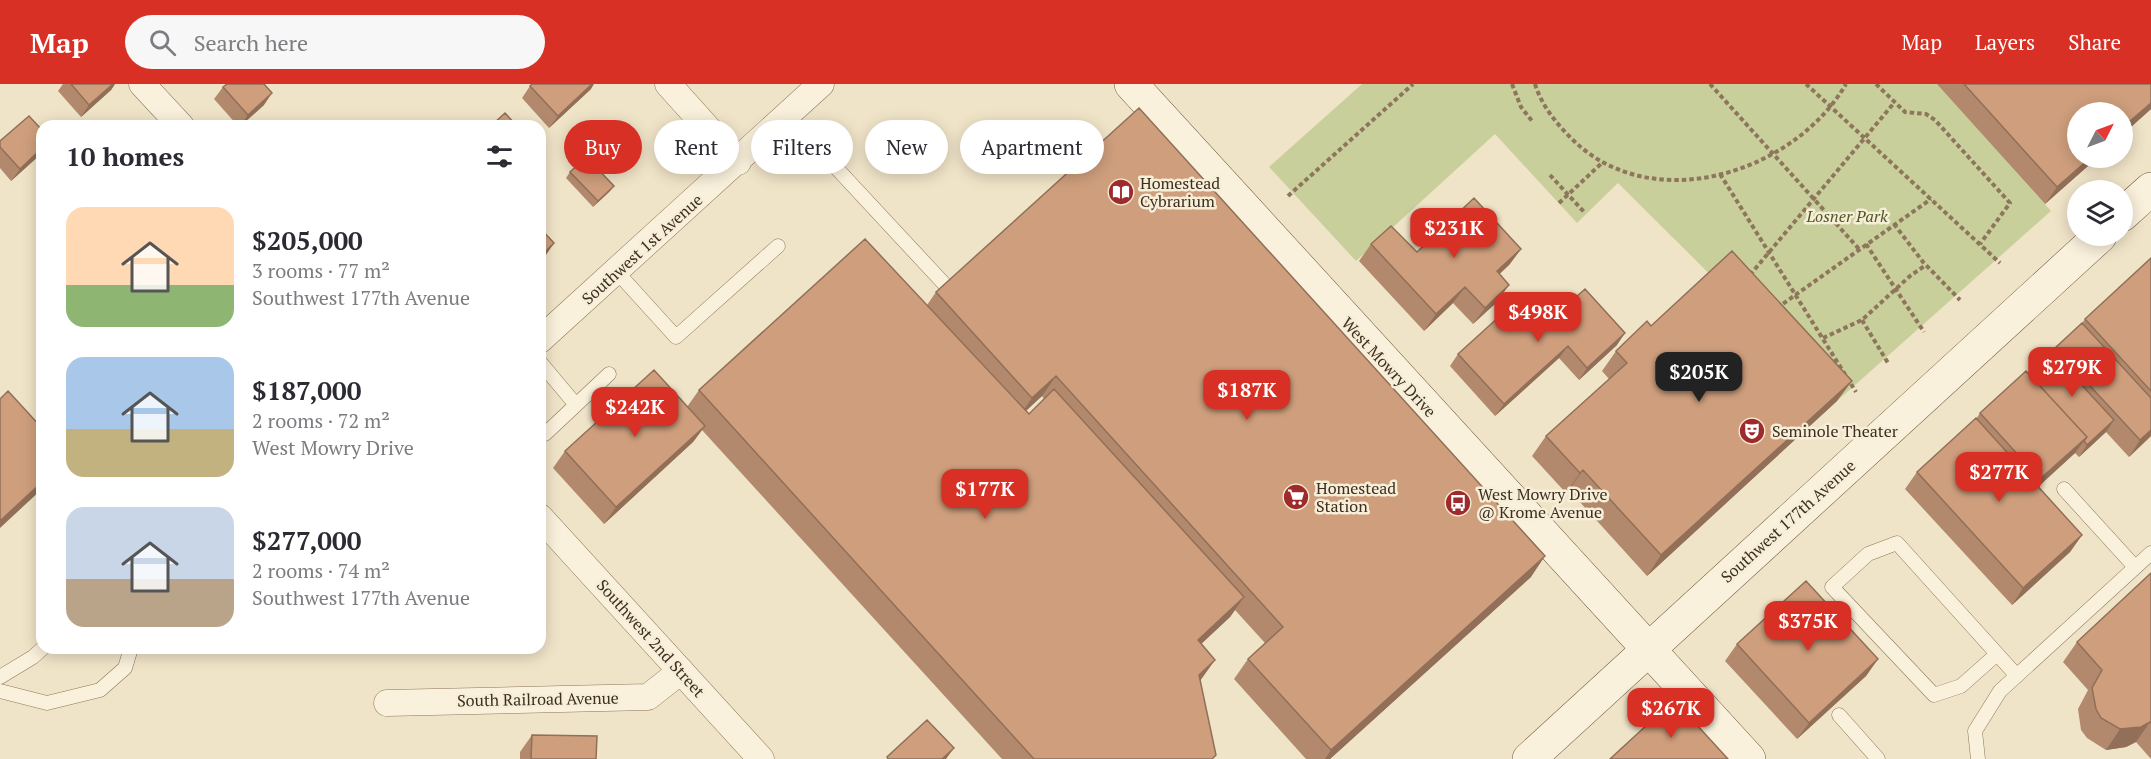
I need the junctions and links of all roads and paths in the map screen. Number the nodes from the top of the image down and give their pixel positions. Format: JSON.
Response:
{"nodes":[{"id":1,"x":142,"y":84,"type":"edge"},
{"id":2,"x":668,"y":84,"type":"edge"},
{"id":3,"x":821,"y":84,"type":"edge"},
{"id":4,"x":1131,"y":84,"type":"edge"},
{"id":5,"x":1413,"y":84,"type":"edge"},
{"id":6,"x":1512,"y":84,"type":"edge"},
{"id":7,"x":1535,"y":84,"type":"edge"},
{"id":8,"x":1710,"y":84,"type":"edge"},
{"id":9,"x":1806,"y":84,"type":"edge"},
{"id":10,"x":1846,"y":84,"type":"edge"},
{"id":11,"x":1876,"y":84,"type":"edge"},
{"id":12,"x":1893,"y":103,"type":"junction"},
{"id":13,"x":1831,"y":106,"type":"junction"},
{"id":14,"x":788,"y":116,"type":"junction"},
{"id":15,"x":175,"y":120,"type":"edge"},
{"id":16,"x":700,"y":120,"type":"edge"},
{"id":17,"x":1532,"y":121,"type":"dead end"},
{"id":18,"x":1863,"y":137,"type":"junction"},
{"id":19,"x":1774,"y":155,"type":"junction"},
{"id":20,"x":739,"y":161,"type":"edge"},
{"id":21,"x":1603,"y":162,"type":"junction"},
{"id":22,"x":725,"y":174,"type":"edge"},
{"id":23,"x":1720,"y":174,"type":"junction"},
{"id":24,"x":1550,"y":175,"type":"dead end"},
{"id":25,"x":2151,"y":189,"type":"edge"},
{"id":26,"x":1568,"y":194,"type":"junction"},
{"id":27,"x":1288,"y":196,"type":"dead end"},
{"id":28,"x":1813,"y":198,"type":"junction"},
{"id":29,"x":1931,"y":199,"type":"junction"},
{"id":30,"x":1559,"y":203,"type":"dead end"},
{"id":31,"x":2133,"y":205,"type":"edge"},
{"id":32,"x":1585,"y":213,"type":"dead end"},
{"id":33,"x":1894,"y":225,"type":"junction"},
{"id":34,"x":1866,"y":244,"type":"junction"},
{"id":35,"x":1980,"y":244,"type":"junction"},
{"id":36,"x":778,"y":246,"type":"dead end"},
{"id":37,"x":2089,"y":246,"type":"edge"},
{"id":38,"x":1859,"y":249,"type":"junction"},
{"id":39,"x":1769,"y":252,"type":"junction"},
{"id":40,"x":2000,"y":263,"type":"dead end"},
{"id":41,"x":1926,"y":265,"type":"junction"},
{"id":42,"x":617,"y":272,"type":"junction"},
{"id":43,"x":1744,"y":284,"type":"edge"},
{"id":44,"x":948,"y":288,"type":"edge"},
{"id":45,"x":1895,"y":290,"type":"junction"},
{"id":46,"x":1795,"y":295,"type":"junction"},
{"id":47,"x":1960,"y":300,"type":"dead end"},
{"id":48,"x":1770,"y":313,"type":"edge"},
{"id":49,"x":1862,"y":320,"type":"junction"},
{"id":50,"x":1924,"y":332,"type":"dead end"},
{"id":51,"x":546,"y":335,"type":"edge"},
{"id":52,"x":1823,"y":338,"type":"junction"},
{"id":53,"x":1888,"y":363,"type":"dead end"},
{"id":54,"x":546,"y":369,"type":"edge"},
{"id":55,"x":609,"y":374,"type":"dead end"},
{"id":56,"x":1857,"y":392,"type":"dead end"},
{"id":57,"x":576,"y":405,"type":"junction"},
{"id":58,"x":546,"y":433,"type":"edge"},
{"id":59,"x":2064,"y":489,"type":"dead end"},
{"id":60,"x":546,"y":524,"type":"edge"},
{"id":61,"x":2151,"y":553,"type":"edge"},
{"id":62,"x":2135,"y":567,"type":"junction"},
{"id":63,"x":1648,"y":649,"type":"junction"},
{"id":64,"x":36,"y":654,"type":"edge"},
{"id":65,"x":129,"y":654,"type":"edge"},
{"id":66,"x":1997,"y":654,"type":"junction"},
{"id":67,"x":681,"y":671,"type":"junction"},
{"id":68,"x":0,"y":676,"type":"edge"},
{"id":69,"x":2017,"y":676,"type":"junction"},
{"id":70,"x":0,"y":691,"type":"edge"},
{"id":71,"x":387,"y":703,"type":"dead end"},
{"id":72,"x":1839,"y":715,"type":"edge"},
{"id":73,"x":761,"y":759,"type":"edge"},
{"id":74,"x":1529,"y":759,"type":"edge"},
{"id":75,"x":1749,"y":759,"type":"edge"},
{"id":76,"x":1878,"y":759,"type":"edge"},
{"id":77,"x":1978,"y":759,"type":"edge"}],
"edges":[{"from":1,"to":15,"type":"street"},
{"from":2,"to":16,"type":"street"},
{"from":3,"to":14,"type":"street","name":"Southwest 1st Avenue"},
{"from":4,"to":63,"type":"street","name":"West Mowry Drive"},
{"from":5,"to":27,"type":"path"},
{"from":6,"to":17,"type":"path"},
{"from":7,"to":21,"type":"path"},
{"from":8,"to":19,"type":"path"},
{"from":9,"to":13,"type":"path"},
{"from":10,"to":13,"type":"path"},
{"from":11,"to":12,"type":"path"},
{"from":12,"to":18,"type":"path"},
{"from":12,"to":35,"type":"path"},
{"from":13,"to":18,"type":"path"},
{"from":13,"to":19,"type":"path"},
{"from":14,"to":20,"type":"street","name":"Southwest 1st Avenue"},
{"from":14,"to":44,"type":"lane"},
{"from":18,"to":28,"type":"path"},
{"from":18,"to":29,"type":"path"},
{"from":19,"to":23,"type":"path"},
{"from":19,"to":28,"type":"path"},
{"from":21,"to":23,"type":"path"},
{"from":21,"to":26,"type":"path"},
{"from":22,"to":42,"type":"street","name":"Southwest 1st Avenue"},
{"from":23,"to":39,"type":"path"},
{"from":24,"to":26,"type":"path"},
{"from":25,"to":31,"type":"street"},
{"from":26,"to":30,"type":"path"},
{"from":26,"to":32,"type":"path"},
{"from":28,"to":38,"type":"path"},
{"from":28,"to":39,"type":"path"},
{"from":29,"to":33,"type":"path"},
{"from":29,"to":35,"type":"path"},
{"from":33,"to":34,"type":"path"},
{"from":33,"to":41,"type":"path"},
{"from":34,"to":38,"type":"path"},
{"from":34,"to":45,"type":"path"},
{"from":35,"to":40,"type":"path"},
{"from":36,"to":42,"type":"lane"},
{"from":37,"to":63,"type":"street","name":"Southwest 177th Avenue"},
{"from":38,"to":46,"type":"path"},
{"from":39,"to":43,"type":"path"},
{"from":39,"to":46,"type":"path"},
{"from":41,"to":45,"type":"path"},
{"from":41,"to":47,"type":"path"},
{"from":42,"to":51,"type":"street","name":"Southwest 1st Avenue"},
{"from":45,"to":49,"type":"path"},
{"from":45,"to":50,"type":"path"},
{"from":46,"to":48,"type":"path"},
{"from":46,"to":52,"type":"path"},
{"from":49,"to":52,"type":"path"},
{"from":49,"to":53,"type":"path"},
{"from":52,"to":56,"type":"path"},
{"from":54,"to":57,"type":"lane"},
{"from":55,"to":57,"type":"lane"},
{"from":57,"to":58,"type":"lane"},
{"from":59,"to":62,"type":"lane"},
{"from":60,"to":67,"type":"street","name":"Southwest 2nd Street"},
{"from":61,"to":62,"type":"lane"},
{"from":62,"to":69,"type":"lane"},
{"from":63,"to":74,"type":"street","name":"Southwest 177th Avenue"},
{"from":63,"to":75,"type":"street","name":"West Mowry Drive"},
{"from":64,"to":68,"type":"lane"},
{"from":65,"to":70,"type":"lane"},
{"from":66,"to":66,"type":"lane"},
{"from":66,"to":69,"type":"lane"},
{"from":67,"to":71,"type":"street","name":"South Railroad Avenue"},
{"from":67,"to":73,"type":"street","name":"Southwest 2nd Street"},
{"from":69,"to":77,"type":"lane"},
{"from":72,"to":76,"type":"lane"}]}
